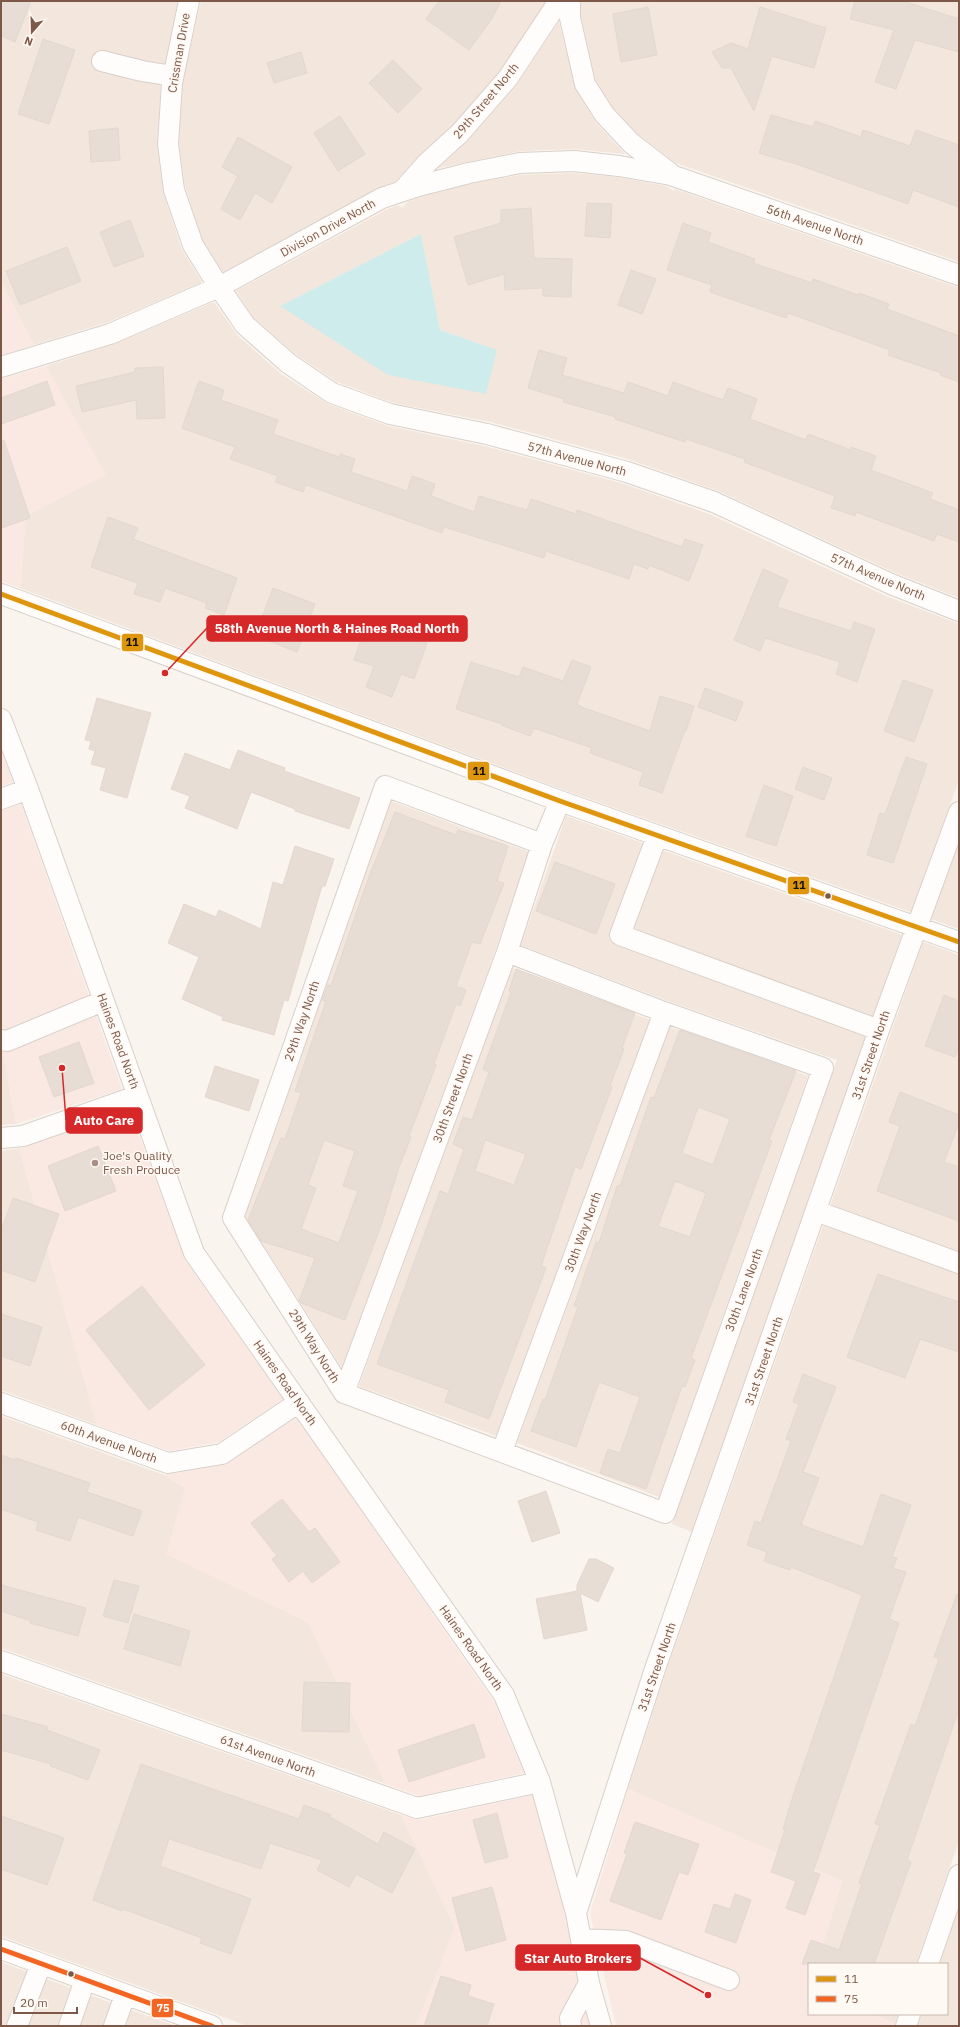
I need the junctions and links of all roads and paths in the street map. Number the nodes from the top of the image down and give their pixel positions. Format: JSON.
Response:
{"nodes":[{"id":1,"x":189,"y":1,"type":"edge"},
{"id":2,"x":559,"y":1,"type":"edge"},
{"id":3,"x":570,"y":1,"type":"edge"},
{"id":4,"x":102,"y":61,"type":"dead end"},
{"id":5,"x":173,"y":76,"type":"junction"},
{"id":6,"x":671,"y":174,"type":"junction"},
{"id":7,"x":402,"y":191,"type":"junction"},
{"id":8,"x":959,"y":275,"type":"edge"},
{"id":9,"x":219,"y":287,"type":"junction"},
{"id":10,"x":1,"y":367,"type":"edge"},
{"id":11,"x":1,"y":594,"type":"edge"},
{"id":12,"x":959,"y":611,"type":"edge"},
{"id":13,"x":1,"y":719,"type":"edge"},
{"id":14,"x":28,"y":789,"type":"junction"},
{"id":15,"x":1,"y":799,"type":"edge"},
{"id":16,"x":560,"y":801,"type":"junction"},
{"id":17,"x":959,"y":812,"type":"edge"},
{"id":18,"x":657,"y":836,"type":"junction"},
{"id":19,"x":542,"y":844,"type":"junction"},
{"id":20,"x":916,"y":927,"type":"junction"},
{"id":21,"x":959,"y":942,"type":"edge"},
{"id":22,"x":507,"y":952,"type":"junction"},
{"id":23,"x":103,"y":1001,"type":"junction"},
{"id":24,"x":664,"y":1012,"type":"junction"},
{"id":25,"x":879,"y":1030,"type":"junction"},
{"id":26,"x":1,"y":1040,"type":"edge"},
{"id":27,"x":137,"y":1096,"type":"junction"},
{"id":28,"x":1,"y":1138,"type":"edge"},
{"id":29,"x":816,"y":1211,"type":"junction"},
{"id":30,"x":959,"y":1263,"type":"edge"},
{"id":31,"x":344,"y":1393,"type":"junction"},
{"id":32,"x":299,"y":1402,"type":"junction"},
{"id":33,"x":1,"y":1403,"type":"edge"},
{"id":34,"x":502,"y":1451,"type":"junction"},
{"id":35,"x":1,"y":1661,"type":"edge"},
{"id":36,"x":540,"y":1782,"type":"junction"},
{"id":37,"x":959,"y":1875,"type":"edge"},
{"id":38,"x":576,"y":1913,"type":"junction"},
{"id":39,"x":582,"y":1939,"type":"junction"},
{"id":40,"x":1,"y":1949,"type":"edge"},
{"id":41,"x":928,"y":1963,"type":"edge"},
{"id":42,"x":41,"y":1964,"type":"junction"},
{"id":43,"x":85,"y":1980,"type":"junction"},
{"id":44,"x":729,"y":1980,"type":"dead end"},
{"id":45,"x":589,"y":1983,"type":"junction"},
{"id":46,"x":125,"y":1995,"type":"junction"},
{"id":47,"x":910,"y":2015,"type":"edge"},
{"id":48,"x":18,"y":2026,"type":"edge"},
{"id":49,"x":69,"y":2026,"type":"edge"},
{"id":50,"x":114,"y":2026,"type":"edge"},
{"id":51,"x":212,"y":2026,"type":"edge"},
{"id":52,"x":571,"y":2026,"type":"edge"},
{"id":53,"x":601,"y":2026,"type":"edge"},
{"id":54,"x":906,"y":2026,"type":"edge"}],
"edges":[{"from":1,"to":5,"type":"street","name":"Crissman Drive"},
{"from":2,"to":7,"type":"street","name":"29th Street North"},
{"from":3,"to":6,"type":"street"},
{"from":4,"to":5,"type":"street"},
{"from":5,"to":9,"type":"street","name":"Crissman Drive"},
{"from":6,"to":7,"type":"street","name":"Division Drive North"},
{"from":6,"to":8,"type":"street","name":"56th Avenue North"},
{"from":7,"to":9,"type":"street","name":"Division Drive North"},
{"from":9,"to":10,"type":"street","name":"Division Drive North"},
{"from":9,"to":12,"type":"street","name":"57th Avenue North"},
{"from":11,"to":16,"type":"street"},
{"from":13,"to":14,"type":"street","name":"Haines Road North"},
{"from":14,"to":15,"type":"street"},
{"from":14,"to":23,"type":"street","name":"Haines Road North"},
{"from":16,"to":18,"type":"street"},
{"from":16,"to":19,"type":"street","name":"30th Street North"},
{"from":17,"to":20,"type":"street","name":"31st Street North"},
{"from":18,"to":20,"type":"street"},
{"from":18,"to":25,"type":"street"},
{"from":19,"to":22,"type":"street","name":"30th Street North"},
{"from":19,"to":31,"type":"street","name":"29th Way North"},
{"from":20,"to":21,"type":"street"},
{"from":20,"to":25,"type":"street","name":"31st Street North"},
{"from":22,"to":24,"type":"street"},
{"from":22,"to":31,"type":"street","name":"30th Street North"},
{"from":23,"to":26,"type":"street"},
{"from":23,"to":27,"type":"street","name":"Haines Road North"},
{"from":24,"to":34,"type":"street","name":"30th Way North"},
{"from":24,"to":34,"type":"street","name":"30th Lane North"},
{"from":25,"to":29,"type":"street","name":"31st Street North"},
{"from":27,"to":28,"type":"street"},
{"from":27,"to":32,"type":"street","name":"Haines Road North"},
{"from":29,"to":30,"type":"street"},
{"from":29,"to":38,"type":"street","name":"31st Street North"},
{"from":31,"to":34,"type":"street"},
{"from":32,"to":33,"type":"street","name":"60th Avenue North"},
{"from":32,"to":36,"type":"street","name":"Haines Road North"},
{"from":35,"to":36,"type":"street","name":"61st Avenue North"},
{"from":36,"to":38,"type":"street","name":"Haines Road North"},
{"from":37,"to":41,"type":"street"},
{"from":38,"to":39,"type":"street","name":"Haines Road North"},
{"from":39,"to":44,"type":"street"},
{"from":39,"to":45,"type":"street","name":"Haines Road North"},
{"from":40,"to":42,"type":"street"},
{"from":42,"to":43,"type":"street"},
{"from":42,"to":48,"type":"street"},
{"from":43,"to":46,"type":"street"},
{"from":43,"to":49,"type":"street"},
{"from":45,"to":52,"type":"street"},
{"from":45,"to":53,"type":"street","name":"Haines Road North"},
{"from":46,"to":50,"type":"street"},
{"from":46,"to":51,"type":"street"},
{"from":47,"to":54,"type":"street"}]}
